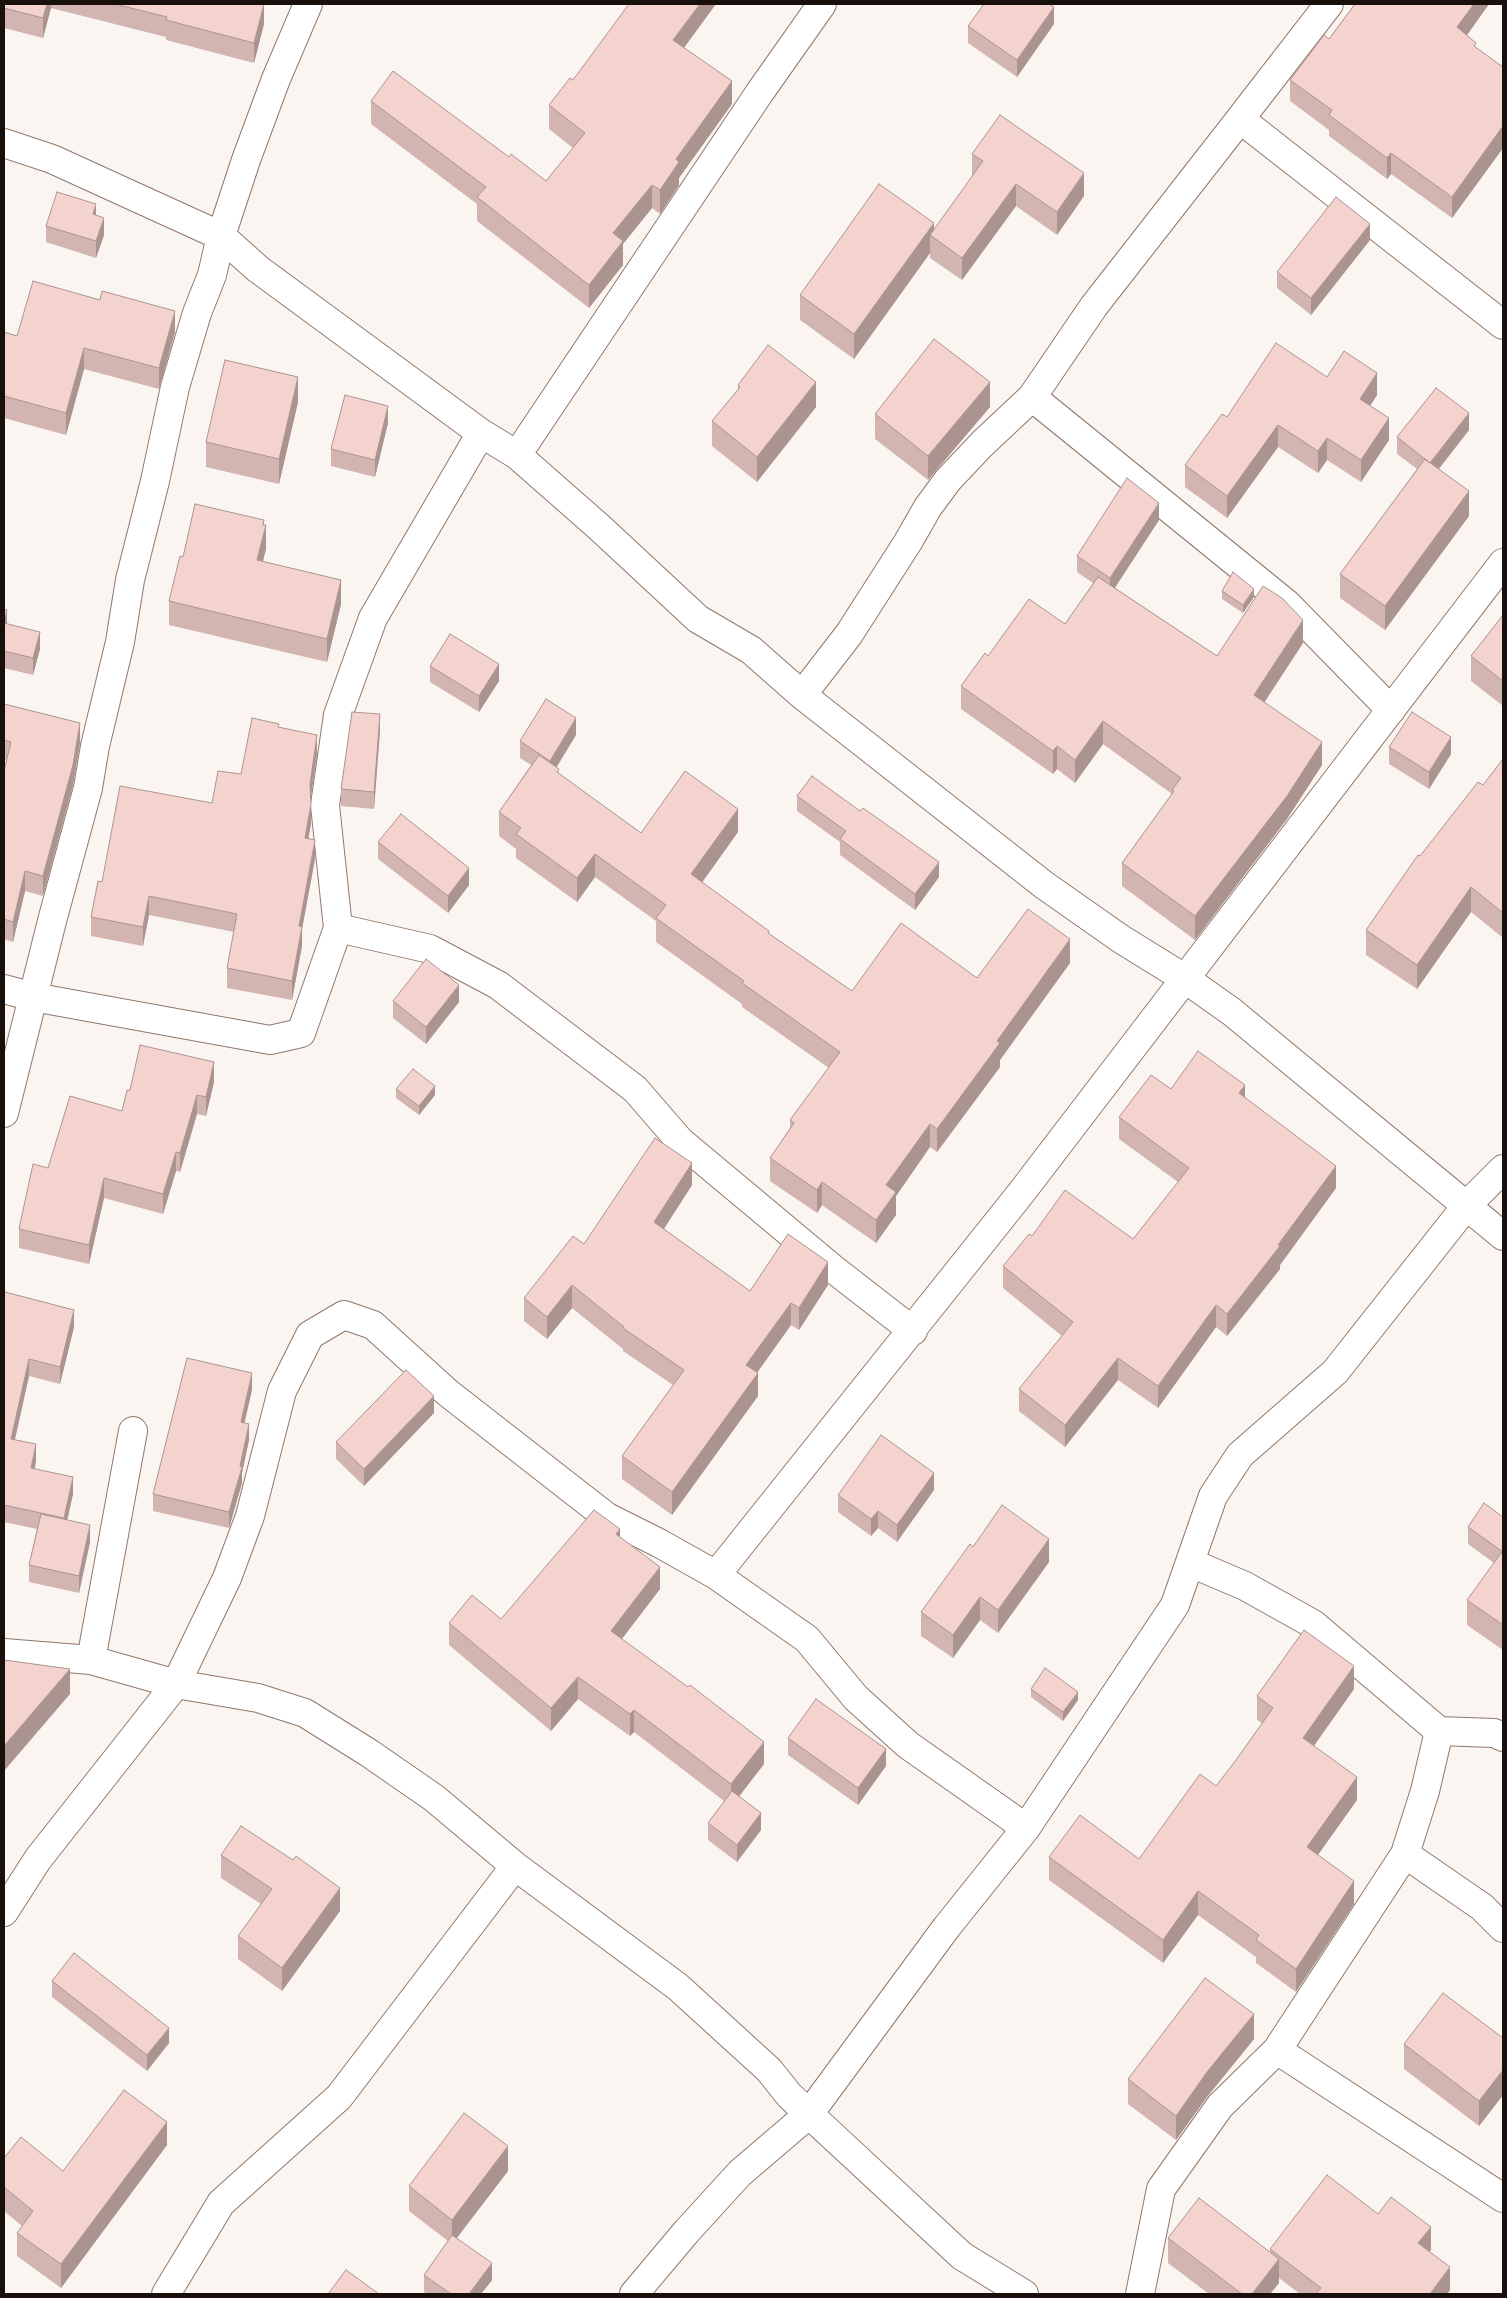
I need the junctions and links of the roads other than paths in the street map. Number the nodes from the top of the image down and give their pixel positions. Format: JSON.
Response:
{"nodes":[{"id":1,"x":308,"y":4,"type":"edge"},
{"id":2,"x":822,"y":4,"type":"edge"},
{"id":3,"x":1329,"y":4,"type":"edge"},
{"id":4,"x":1240,"y":119,"type":"junction"},
{"id":5,"x":4,"y":143,"type":"edge"},
{"id":6,"x":221,"y":236,"type":"junction"},
{"id":7,"x":1503,"y":326,"type":"edge"},
{"id":8,"x":1032,"y":397,"type":"junction"},
{"id":9,"x":481,"y":433,"type":"junction"},
{"id":10,"x":517,"y":455,"type":"junction"},
{"id":11,"x":1503,"y":563,"type":"edge"},
{"id":12,"x":802,"y":695,"type":"junction"},
{"id":13,"x":1391,"y":710,"type":"junction"},
{"id":14,"x":338,"y":928,"type":"junction"},
{"id":15,"x":1184,"y":978,"type":"junction"},
{"id":16,"x":4,"y":989,"type":"edge"},
{"id":17,"x":33,"y":997,"type":"junction"},
{"id":18,"x":4,"y":1113,"type":"edge"},
{"id":19,"x":1503,"y":1169,"type":"edge"},
{"id":20,"x":1466,"y":1205,"type":"junction"},
{"id":21,"x":1503,"y":1236,"type":"edge"},
{"id":22,"x":913,"y":1331,"type":"junction"},
{"id":23,"x":133,"y":1431,"type":"dead end"},
{"id":24,"x":1191,"y":1563,"type":"junction"},
{"id":25,"x":716,"y":1575,"type":"junction"},
{"id":26,"x":4,"y":1653,"type":"edge"},
{"id":27,"x":91,"y":1660,"type":"junction"},
{"id":28,"x":176,"y":1684,"type":"junction"},
{"id":29,"x":1439,"y":1731,"type":"junction"},
{"id":30,"x":1503,"y":1737,"type":"edge"},
{"id":31,"x":1026,"y":1828,"type":"junction"},
{"id":32,"x":1405,"y":1854,"type":"junction"},
{"id":33,"x":515,"y":1866,"type":"junction"},
{"id":34,"x":4,"y":1912,"type":"edge"},
{"id":35,"x":1503,"y":1928,"type":"edge"},
{"id":36,"x":1277,"y":2050,"type":"junction"},
{"id":37,"x":809,"y":2114,"type":"junction"},
{"id":38,"x":1503,"y":2198,"type":"edge"},
{"id":39,"x":166,"y":2294,"type":"edge"},
{"id":40,"x":634,"y":2294,"type":"edge"},
{"id":41,"x":1024,"y":2294,"type":"edge"},
{"id":42,"x":1140,"y":2294,"type":"edge"}],
"edges":[{"from":1,"to":6,"type":"street"},
{"from":2,"to":10,"type":"street"},
{"from":3,"to":4,"type":"street"},
{"from":4,"to":7,"type":"street"},
{"from":4,"to":8,"type":"street"},
{"from":5,"to":6,"type":"street"},
{"from":6,"to":9,"type":"street"},
{"from":6,"to":17,"type":"street"},
{"from":8,"to":12,"type":"street"},
{"from":8,"to":13,"type":"street"},
{"from":9,"to":10,"type":"street"},
{"from":9,"to":14,"type":"street"},
{"from":10,"to":12,"type":"street"},
{"from":11,"to":13,"type":"street"},
{"from":12,"to":15,"type":"street"},
{"from":13,"to":15,"type":"street"},
{"from":14,"to":17,"type":"street"},
{"from":14,"to":22,"type":"street"},
{"from":15,"to":20,"type":"street"},
{"from":15,"to":22,"type":"street"},
{"from":16,"to":17,"type":"street"},
{"from":17,"to":18,"type":"street"},
{"from":19,"to":20,"type":"street"},
{"from":20,"to":21,"type":"street"},
{"from":20,"to":24,"type":"street"},
{"from":22,"to":25,"type":"street"},
{"from":23,"to":27,"type":"street"},
{"from":24,"to":29,"type":"street"},
{"from":24,"to":31,"type":"street"},
{"from":25,"to":28,"type":"street"},
{"from":25,"to":31,"type":"street"},
{"from":26,"to":27,"type":"street"},
{"from":27,"to":28,"type":"street"},
{"from":28,"to":33,"type":"street"},
{"from":28,"to":34,"type":"street"},
{"from":29,"to":30,"type":"street"},
{"from":29,"to":32,"type":"street"},
{"from":31,"to":37,"type":"street"},
{"from":32,"to":35,"type":"street"},
{"from":32,"to":36,"type":"street"},
{"from":33,"to":37,"type":"street"},
{"from":33,"to":39,"type":"street"},
{"from":36,"to":38,"type":"street"},
{"from":36,"to":42,"type":"street"},
{"from":37,"to":40,"type":"street"},
{"from":37,"to":41,"type":"street"}]}
